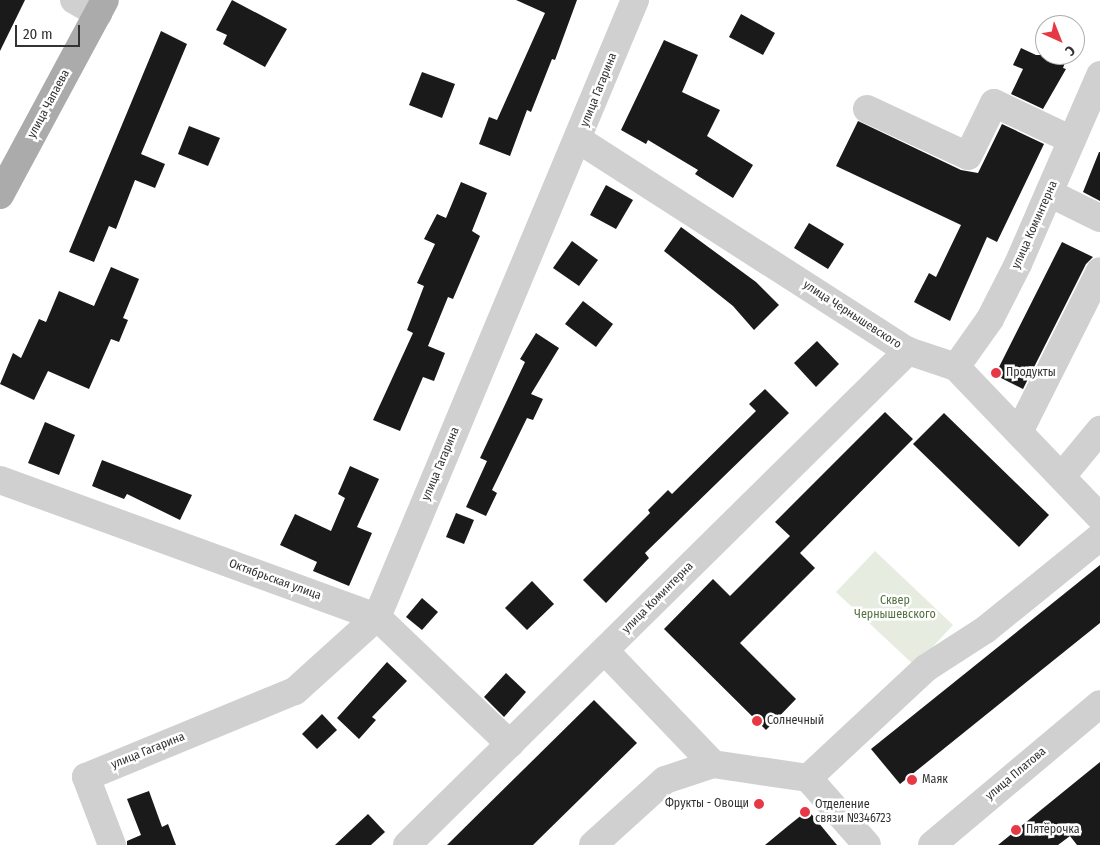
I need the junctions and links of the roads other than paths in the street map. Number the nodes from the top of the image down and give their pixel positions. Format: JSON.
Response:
{"nodes":[{"id":1,"x":74,"y":0,"type":"edge"},
{"id":2,"x":635,"y":0,"type":"edge"},
{"id":3,"x":102,"y":7,"type":"edge"},
{"id":4,"x":1100,"y":75,"type":"edge"},
{"id":5,"x":867,"y":109,"type":"dead end"},
{"id":6,"x":578,"y":140,"type":"junction"},
{"id":7,"x":1072,"y":140,"type":"junction"},
{"id":8,"x":1049,"y":193,"type":"junction"},
{"id":9,"x":0,"y":195,"type":"edge"},
{"id":10,"x":1100,"y":218,"type":"edge"},
{"id":11,"x":1100,"y":271,"type":"edge"},
{"id":12,"x":908,"y":351,"type":"junction"},
{"id":13,"x":956,"y":367,"type":"junction"},
{"id":14,"x":1100,"y":430,"type":"edge"},
{"id":15,"x":1019,"y":432,"type":"junction"},
{"id":16,"x":1062,"y":476,"type":"junction"},
{"id":17,"x":0,"y":480,"type":"edge"},
{"id":18,"x":1100,"y":517,"type":"edge"},
{"id":19,"x":1100,"y":538,"type":"edge"},
{"id":20,"x":377,"y":617,"type":"junction"},
{"id":21,"x":605,"y":651,"type":"junction"},
{"id":22,"x":1100,"y":704,"type":"edge"},
{"id":23,"x":510,"y":744,"type":"junction"},
{"id":24,"x":713,"y":764,"type":"junction"},
{"id":25,"x":808,"y":778,"type":"junction"},
{"id":26,"x":112,"y":845,"type":"edge"},
{"id":27,"x":407,"y":845,"type":"edge"},
{"id":28,"x":593,"y":845,"type":"edge"},
{"id":29,"x":867,"y":845,"type":"edge"},
{"id":30,"x":932,"y":845,"type":"edge"}],
"edges":[{"from":1,"to":3,"type":"street","name":"улица Чапаева"},
{"from":2,"to":6,"type":"street","name":"улица Гагарина"},
{"from":3,"to":9,"type":"main road","name":"улица Чапаева"},
{"from":4,"to":7,"type":"street","name":"улица Коминтерна"},
{"from":5,"to":7,"type":"street"},
{"from":6,"to":12,"type":"street","name":"улица Чернышевского"},
{"from":6,"to":20,"type":"street","name":"улица Гагарина"},
{"from":7,"to":8,"type":"street","name":"улица Коминтерна"},
{"from":8,"to":10,"type":"street"},
{"from":8,"to":13,"type":"street","name":"улица Коминтерна"},
{"from":11,"to":15,"type":"street"},
{"from":12,"to":13,"type":"street","name":"улица Чернышевского"},
{"from":12,"to":21,"type":"street","name":"улица Коминтерна"},
{"from":13,"to":15,"type":"street","name":"улица Чернышевского"},
{"from":14,"to":16,"type":"street"},
{"from":15,"to":16,"type":"street","name":"улица Чернышевского"},
{"from":16,"to":18,"type":"street","name":"улица Чернышевского"},
{"from":17,"to":20,"type":"street","name":"Октябрьская улица"},
{"from":19,"to":25,"type":"street"},
{"from":20,"to":23,"type":"street","name":"Октябрьская улица"},
{"from":20,"to":26,"type":"street","name":"улица Гагарина"},
{"from":21,"to":23,"type":"street","name":"улица Коминтерна"},
{"from":21,"to":24,"type":"street"},
{"from":22,"to":30,"type":"street","name":"улица Платова"},
{"from":23,"to":27,"type":"street","name":"улица Коминтерна"},
{"from":24,"to":25,"type":"street"},
{"from":24,"to":28,"type":"street"},
{"from":25,"to":29,"type":"street"}]}
